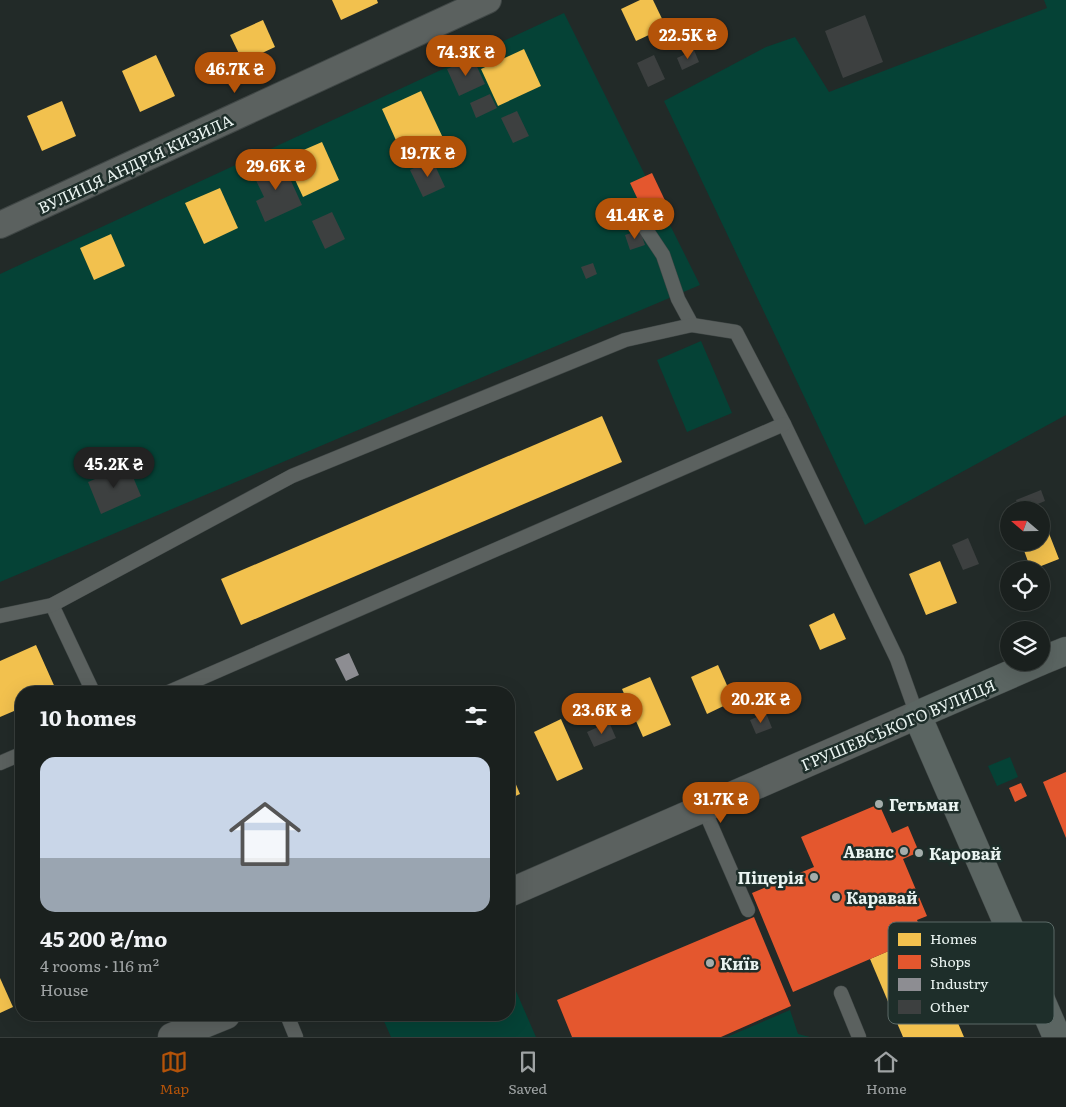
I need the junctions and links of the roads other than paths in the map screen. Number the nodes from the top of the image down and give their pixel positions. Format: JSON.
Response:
{"nodes":[{"id":1,"x":488,"y":0,"type":"edge"},
{"id":2,"x":0,"y":225,"type":"edge"},
{"id":3,"x":643,"y":225,"type":"dead end"},
{"id":4,"x":692,"y":325,"type":"junction"},
{"id":5,"x":784,"y":424,"type":"junction"},
{"id":6,"x":52,"y":605,"type":"junction"},
{"id":7,"x":0,"y":616,"type":"edge"},
{"id":8,"x":1066,"y":651,"type":"edge"},
{"id":9,"x":1050,"y":658,"type":"edge"},
{"id":10,"x":1019,"y":671,"type":"edge"},
{"id":11,"x":90,"y":686,"type":"edge"},
{"id":12,"x":183,"y":686,"type":"edge"},
{"id":13,"x":917,"y":715,"type":"junction"},
{"id":14,"x":15,"y":757,"type":"edge"},
{"id":15,"x":0,"y":763,"type":"edge"},
{"id":16,"x":704,"y":808,"type":"junction"},
{"id":17,"x":515,"y":890,"type":"edge"},
{"id":18,"x":748,"y":910,"type":"dead end"},
{"id":19,"x":1007,"y":922,"type":"edge"},
{"id":20,"x":841,"y":993,"type":"dead end"},
{"id":21,"x":211,"y":1021,"type":"edge"},
{"id":22,"x":289,"y":1021,"type":"edge"},
{"id":23,"x":1051,"y":1024,"type":"edge"},
{"id":24,"x":172,"y":1037,"type":"edge"},
{"id":25,"x":296,"y":1037,"type":"edge"},
{"id":26,"x":859,"y":1037,"type":"edge"},
{"id":27,"x":1057,"y":1037,"type":"edge"}],
"edges":[{"from":1,"to":2,"type":"street","name":"ВУЛИЦЯ АНДРІЯ КИЗИЛА"},
{"from":3,"to":4,"type":"lane"},
{"from":4,"to":5,"type":"lane"},
{"from":4,"to":6,"type":"lane"},
{"from":5,"to":12,"type":"lane"},
{"from":5,"to":13,"type":"lane"},
{"from":6,"to":7,"type":"lane"},
{"from":6,"to":11,"type":"lane"},
{"from":8,"to":9,"type":"main road","name":"ГРУШЕВСЬКОГО ВУЛИЦЯ"},
{"from":10,"to":13,"type":"main road","name":"ГРУШЕВСЬКОГО ВУЛИЦЯ"},
{"from":13,"to":16,"type":"street","name":"ГРУШЕВСЬКОГО ВУЛИЦЯ"},
{"from":13,"to":19,"type":"main road"},
{"from":14,"to":15,"type":"lane"},
{"from":16,"to":17,"type":"street","name":"ГРУШЕВСЬКОГО ВУЛИЦЯ"},
{"from":16,"to":18,"type":"lane"},
{"from":20,"to":26,"type":"lane"},
{"from":21,"to":24,"type":"street"},
{"from":22,"to":25,"type":"lane"},
{"from":23,"to":27,"type":"main road"}]}
